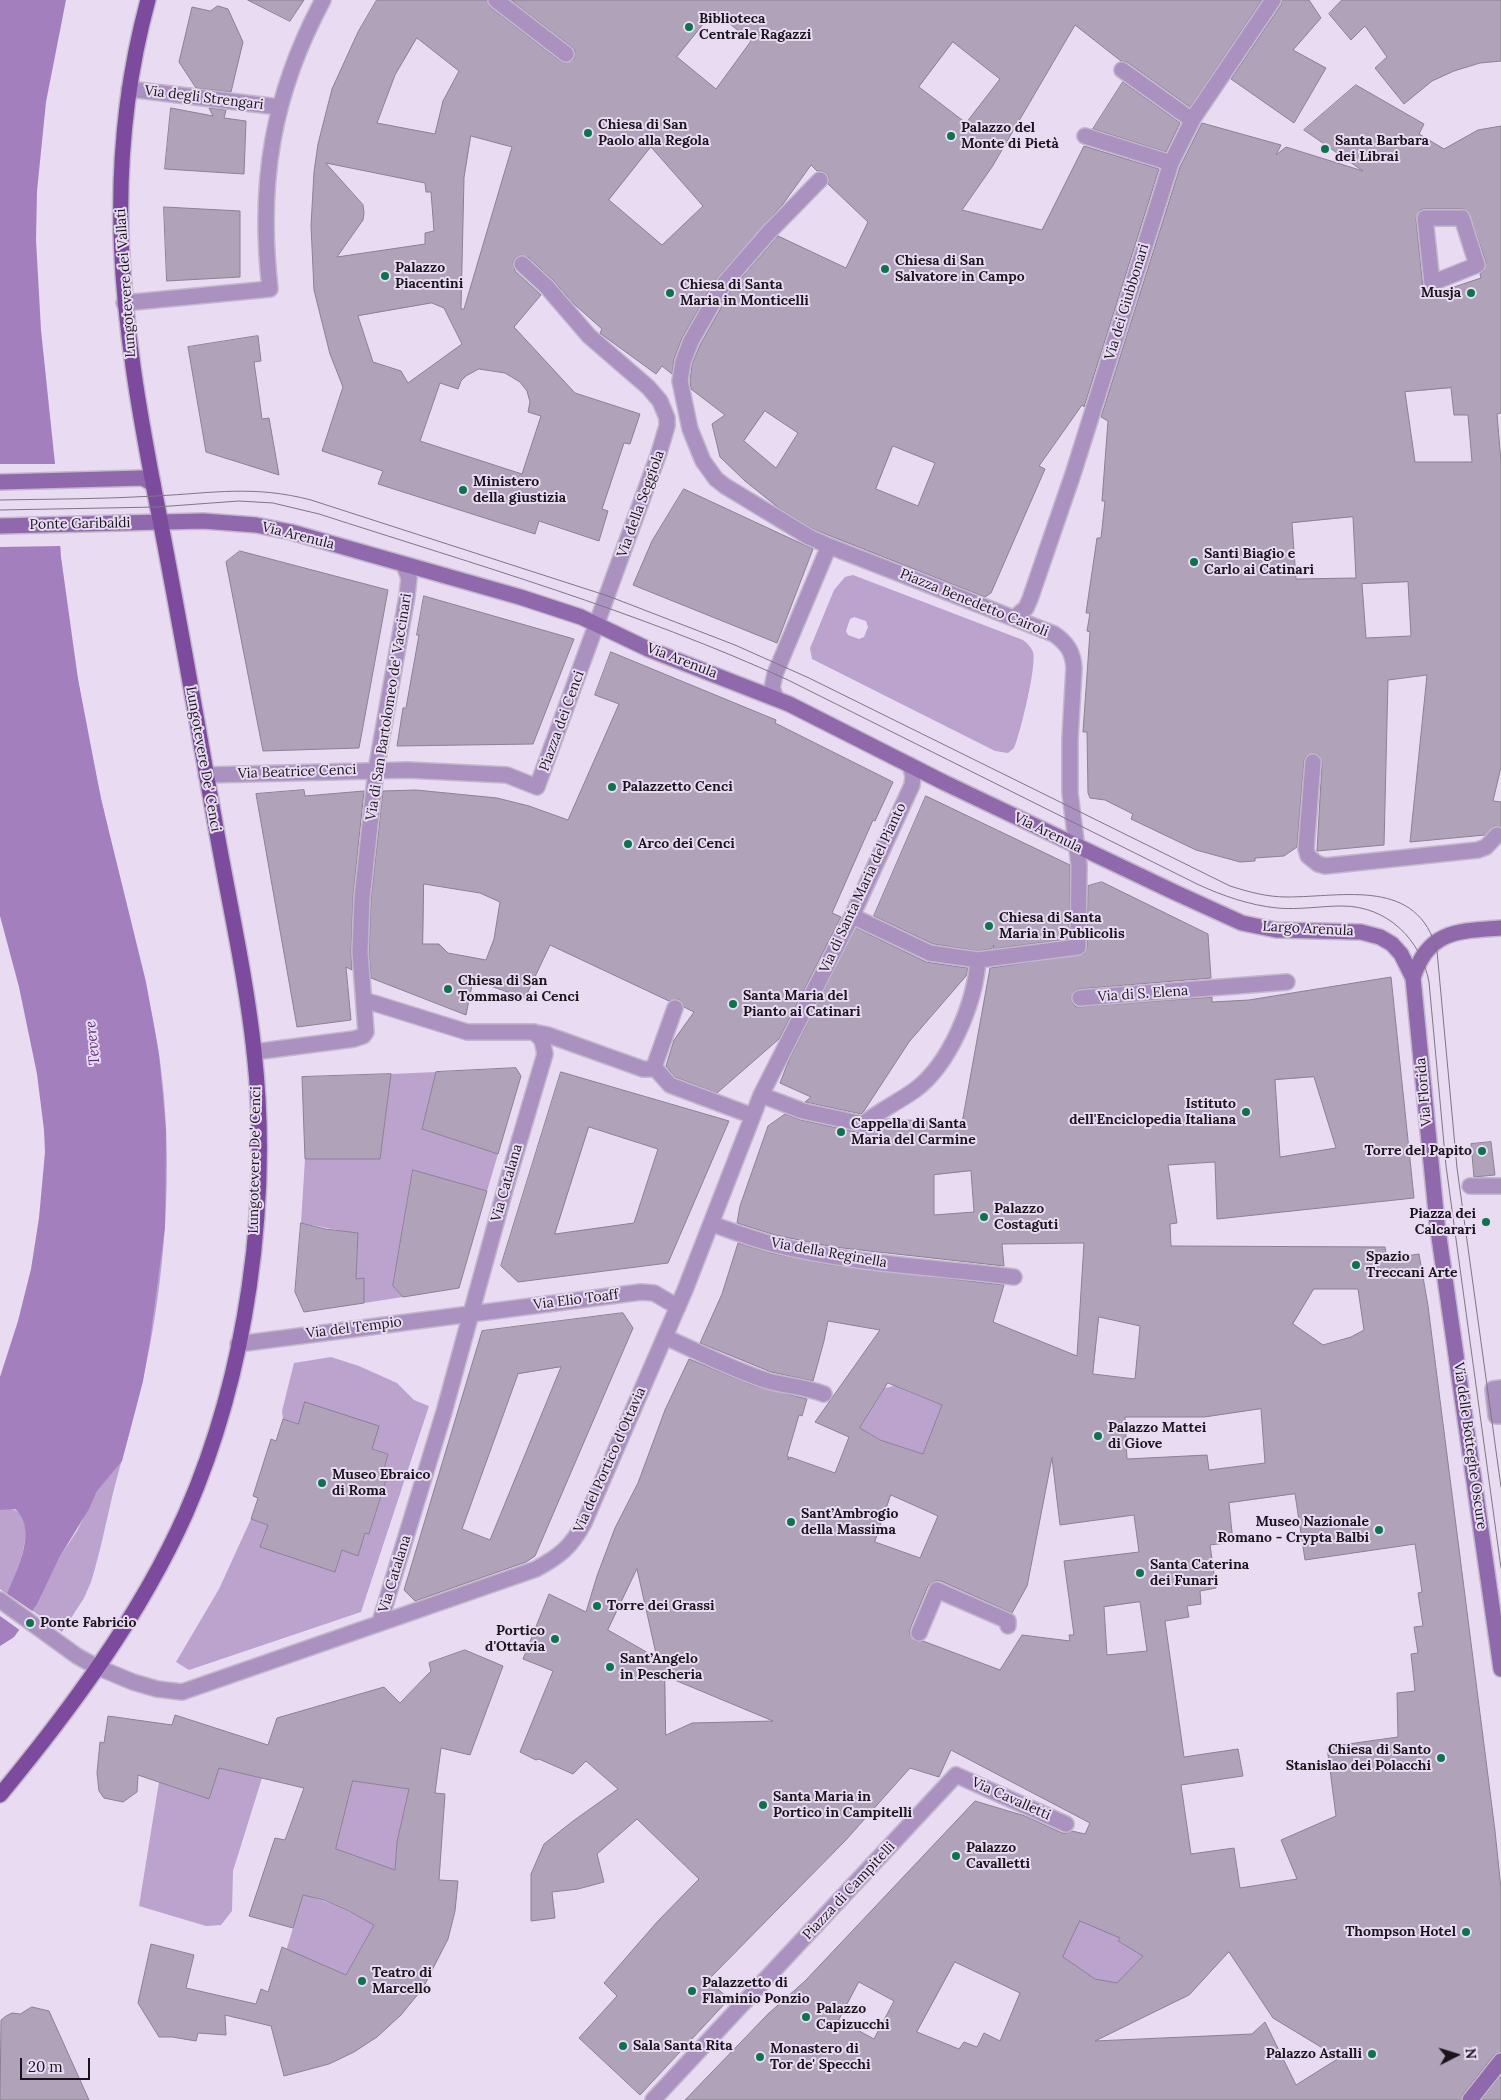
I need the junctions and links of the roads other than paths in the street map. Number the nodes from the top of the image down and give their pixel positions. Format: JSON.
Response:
{"nodes":[{"id":1,"x":148,"y":0,"type":"edge"},
{"id":2,"x":323,"y":0,"type":"edge"},
{"id":3,"x":496,"y":0,"type":"edge"},
{"id":4,"x":1273,"y":0,"type":"edge"},
{"id":5,"x":566,"y":54,"type":"dead end"},
{"id":6,"x":1122,"y":70,"type":"dead end"},
{"id":7,"x":129,"y":88,"type":"junction"},
{"id":8,"x":279,"y":107,"type":"junction"},
{"id":9,"x":1192,"y":120,"type":"junction"},
{"id":10,"x":1085,"y":136,"type":"dead end"},
{"id":11,"x":1171,"y":163,"type":"junction"},
{"id":12,"x":820,"y":180,"type":"dead end"},
{"id":13,"x":1462,"y":218,"type":"joint"},
{"id":14,"x":522,"y":264,"type":"dead end"},
{"id":15,"x":124,"y":303,"type":"junction"},
{"id":16,"x":0,"y":482,"type":"edge"},
{"id":17,"x":153,"y":484,"type":"junction"},
{"id":18,"x":157,"y":507,"type":"joint"},
{"id":19,"x":160,"y":522,"type":"junction"},
{"id":20,"x":0,"y":526,"type":"edge"},
{"id":21,"x":829,"y":546,"type":"junction"},
{"id":22,"x":404,"y":565,"type":"junction"},
{"id":23,"x":1014,"y":618,"type":"junction"},
{"id":24,"x":598,"y":624,"type":"junction"},
{"id":25,"x":776,"y":698,"type":"junction"},
{"id":26,"x":1313,"y":762,"type":"dead end"},
{"id":27,"x":910,"y":765,"type":"junction"},
{"id":28,"x":376,"y":770,"type":"junction"},
{"id":29,"x":206,"y":775,"type":"junction"},
{"id":30,"x":507,"y":775,"type":"joint"},
{"id":31,"x":1497,"y":835,"type":"dead end"},
{"id":32,"x":1077,"y":846,"type":"junction"},
{"id":33,"x":1174,"y":892,"type":"joint"},
{"id":34,"x":852,"y":916,"type":"junction"},
{"id":35,"x":1501,"y":928,"type":"edge"},
{"id":36,"x":978,"y":960,"type":"junction"},
{"id":37,"x":1407,"y":963,"type":"joint"},
{"id":38,"x":1413,"y":978,"type":"junction"},
{"id":39,"x":1287,"y":982,"type":"dead end"},
{"id":40,"x":1080,"y":998,"type":"dead end"},
{"id":41,"x":364,"y":1000,"type":"junction"},
{"id":42,"x":675,"y":1008,"type":"dead end"},
{"id":43,"x":534,"y":1032,"type":"junction"},
{"id":44,"x":570,"y":1042,"type":"junction"},
{"id":45,"x":254,"y":1052,"type":"junction"},
{"id":46,"x":545,"y":1054,"type":"junction"},
{"id":47,"x":654,"y":1067,"type":"junction"},
{"id":48,"x":761,"y":1095,"type":"junction"},
{"id":49,"x":753,"y":1116,"type":"junction"},
{"id":50,"x":1470,"y":1186,"type":"dead end"},
{"id":51,"x":1501,"y":1186,"type":"edge"},
{"id":52,"x":1437,"y":1223,"type":"joint"},
{"id":53,"x":712,"y":1224,"type":"junction"},
{"id":54,"x":1014,"y":1277,"type":"dead end"},
{"id":55,"x":678,"y":1307,"type":"junction"},
{"id":56,"x":470,"y":1313,"type":"junction"},
{"id":57,"x":665,"y":1337,"type":"junction"},
{"id":58,"x":238,"y":1344,"type":"junction"},
{"id":59,"x":1501,"y":1388,"type":"edge"},
{"id":60,"x":824,"y":1394,"type":"dead end"},
{"id":61,"x":1501,"y":1416,"type":"edge"},
{"id":62,"x":0,"y":1600,"type":"edge"},
{"id":63,"x":380,"y":1622,"type":"junction"},
{"id":64,"x":1008,"y":1626,"type":"dead end"},
{"id":65,"x":919,"y":1633,"type":"dead end"},
{"id":66,"x":97,"y":1667,"type":"junction"},
{"id":67,"x":1501,"y":1669,"type":"edge"},
{"id":68,"x":956,"y":1775,"type":"joint"},
{"id":69,"x":0,"y":1795,"type":"edge"},
{"id":70,"x":1066,"y":1824,"type":"dead end"},
{"id":71,"x":1501,"y":2061,"type":"edge"},
{"id":72,"x":654,"y":2100,"type":"edge"},
{"id":73,"x":1470,"y":2100,"type":"edge"}],
"edges":[{"from":1,"to":7,"type":"main road","name":"Lungotevere dei Vallati"},
{"from":2,"to":8,"type":"street"},
{"from":3,"to":5,"type":"street"},
{"from":4,"to":9,"type":"street","name":"Via dei Giubbonari"},
{"from":6,"to":9,"type":"street"},
{"from":7,"to":8,"type":"street","name":"Via degli Strengari"},
{"from":7,"to":15,"type":"main road","name":"Lungotevere dei Vallati"},
{"from":8,"to":15,"type":"street"},
{"from":9,"to":11,"type":"street","name":"Via dei Giubbonari"},
{"from":10,"to":11,"type":"street"},
{"from":11,"to":23,"type":"street","name":"Via dei Giubbonari"},
{"from":12,"to":21,"type":"street","name":"Piazza Benedetto Cairoli"},
{"from":13,"to":13,"type":"street"},
{"from":14,"to":24,"type":"street","name":"Via della Seggiola"},
{"from":15,"to":17,"type":"main road","name":"Lungotevere dei Vallati"},
{"from":16,"to":17,"type":"street"},
{"from":17,"to":18,"type":"main road","name":"Lungotevere dei Vallati"},
{"from":18,"to":19,"type":"main road","name":"Lungotevere De' Cenci"},
{"from":19,"to":20,"type":"street","name":"Ponte Garibaldi"},
{"from":19,"to":22,"type":"street","name":"Via Arenula"},
{"from":19,"to":29,"type":"main road","name":"Lungotevere De' Cenci"},
{"from":21,"to":23,"type":"street","name":"Piazza Benedetto Cairoli"},
{"from":21,"to":25,"type":"street"},
{"from":22,"to":24,"type":"street","name":"Via Arenula"},
{"from":22,"to":28,"type":"street","name":"Via di San Bartolomeo de' Vaccinari"},
{"from":23,"to":32,"type":"street","name":"Piazza Benedetto Cairoli"},
{"from":24,"to":25,"type":"street","name":"Via Arenula"},
{"from":24,"to":30,"type":"street","name":"Piazza dei Cenci"},
{"from":25,"to":27,"type":"street","name":"Via Arenula"},
{"from":26,"to":31,"type":"street"},
{"from":27,"to":32,"type":"street","name":"Via Arenula"},
{"from":27,"to":34,"type":"street","name":"Via di Santa Maria del Pianto"},
{"from":28,"to":29,"type":"street","name":"Via Beatrice Cenci"},
{"from":28,"to":30,"type":"street","name":"Via Beatrice Cenci"},
{"from":28,"to":41,"type":"street","name":"Via di San Bartolomeo de' Vaccinari"},
{"from":29,"to":45,"type":"main road","name":"Lungotevere De' Cenci"},
{"from":32,"to":33,"type":"street","name":"Via Arenula"},
{"from":32,"to":36,"type":"street","name":"Piazza Benedetto Cairoli"},
{"from":33,"to":37,"type":"street","name":"Largo Arenula"},
{"from":34,"to":36,"type":"street"},
{"from":34,"to":48,"type":"street","name":"Via di Santa Maria del Pianto"},
{"from":35,"to":38,"type":"street"},
{"from":36,"to":48,"type":"street"},
{"from":37,"to":38,"type":"street","name":"Via Florida"},
{"from":38,"to":52,"type":"street","name":"Via Florida"},
{"from":39,"to":40,"type":"street","name":"Via di S. Elena"},
{"from":41,"to":43,"type":"street"},
{"from":41,"to":45,"type":"street","name":"Via di San Bartolomeo de' Vaccinari"},
{"from":42,"to":47,"type":"street"},
{"from":43,"to":44,"type":"street"},
{"from":43,"to":46,"type":"street"},
{"from":44,"to":46,"type":"street"},
{"from":44,"to":47,"type":"street"},
{"from":45,"to":58,"type":"main road","name":"Lungotevere De' Cenci"},
{"from":46,"to":56,"type":"street","name":"Via Catalana"},
{"from":47,"to":49,"type":"street"},
{"from":48,"to":49,"type":"street","name":"Via di Santa Maria del Pianto"},
{"from":49,"to":53,"type":"street","name":"Via del Portico d'Ottavia"},
{"from":50,"to":51,"type":"street"},
{"from":52,"to":67,"type":"street","name":"Via delle Botteghe Oscure"},
{"from":53,"to":54,"type":"street","name":"Via della Reginella"},
{"from":53,"to":55,"type":"street","name":"Via del Portico d'Ottavia"},
{"from":55,"to":56,"type":"street","name":"Via Elio Toaff"},
{"from":55,"to":57,"type":"street","name":"Via del Portico d'Ottavia"},
{"from":56,"to":58,"type":"street","name":"Via del Tempio"},
{"from":56,"to":63,"type":"street","name":"Via Catalana"},
{"from":57,"to":60,"type":"street"},
{"from":57,"to":63,"type":"street","name":"Via del Portico d'Ottavia"},
{"from":58,"to":66,"type":"main road","name":"Lungotevere De' Cenci"},
{"from":59,"to":61,"type":"street"},
{"from":62,"to":66,"type":"street"},
{"from":63,"to":66,"type":"street","name":"Via del Portico d'Ottavia"},
{"from":64,"to":65,"type":"street"},
{"from":66,"to":69,"type":"main road","name":"Lungotevere De' Cenci"},
{"from":68,"to":70,"type":"street","name":"Via Cavalletti"},
{"from":68,"to":72,"type":"street","name":"Piazza di Campitelli"},
{"from":71,"to":73,"type":"street"}]}
